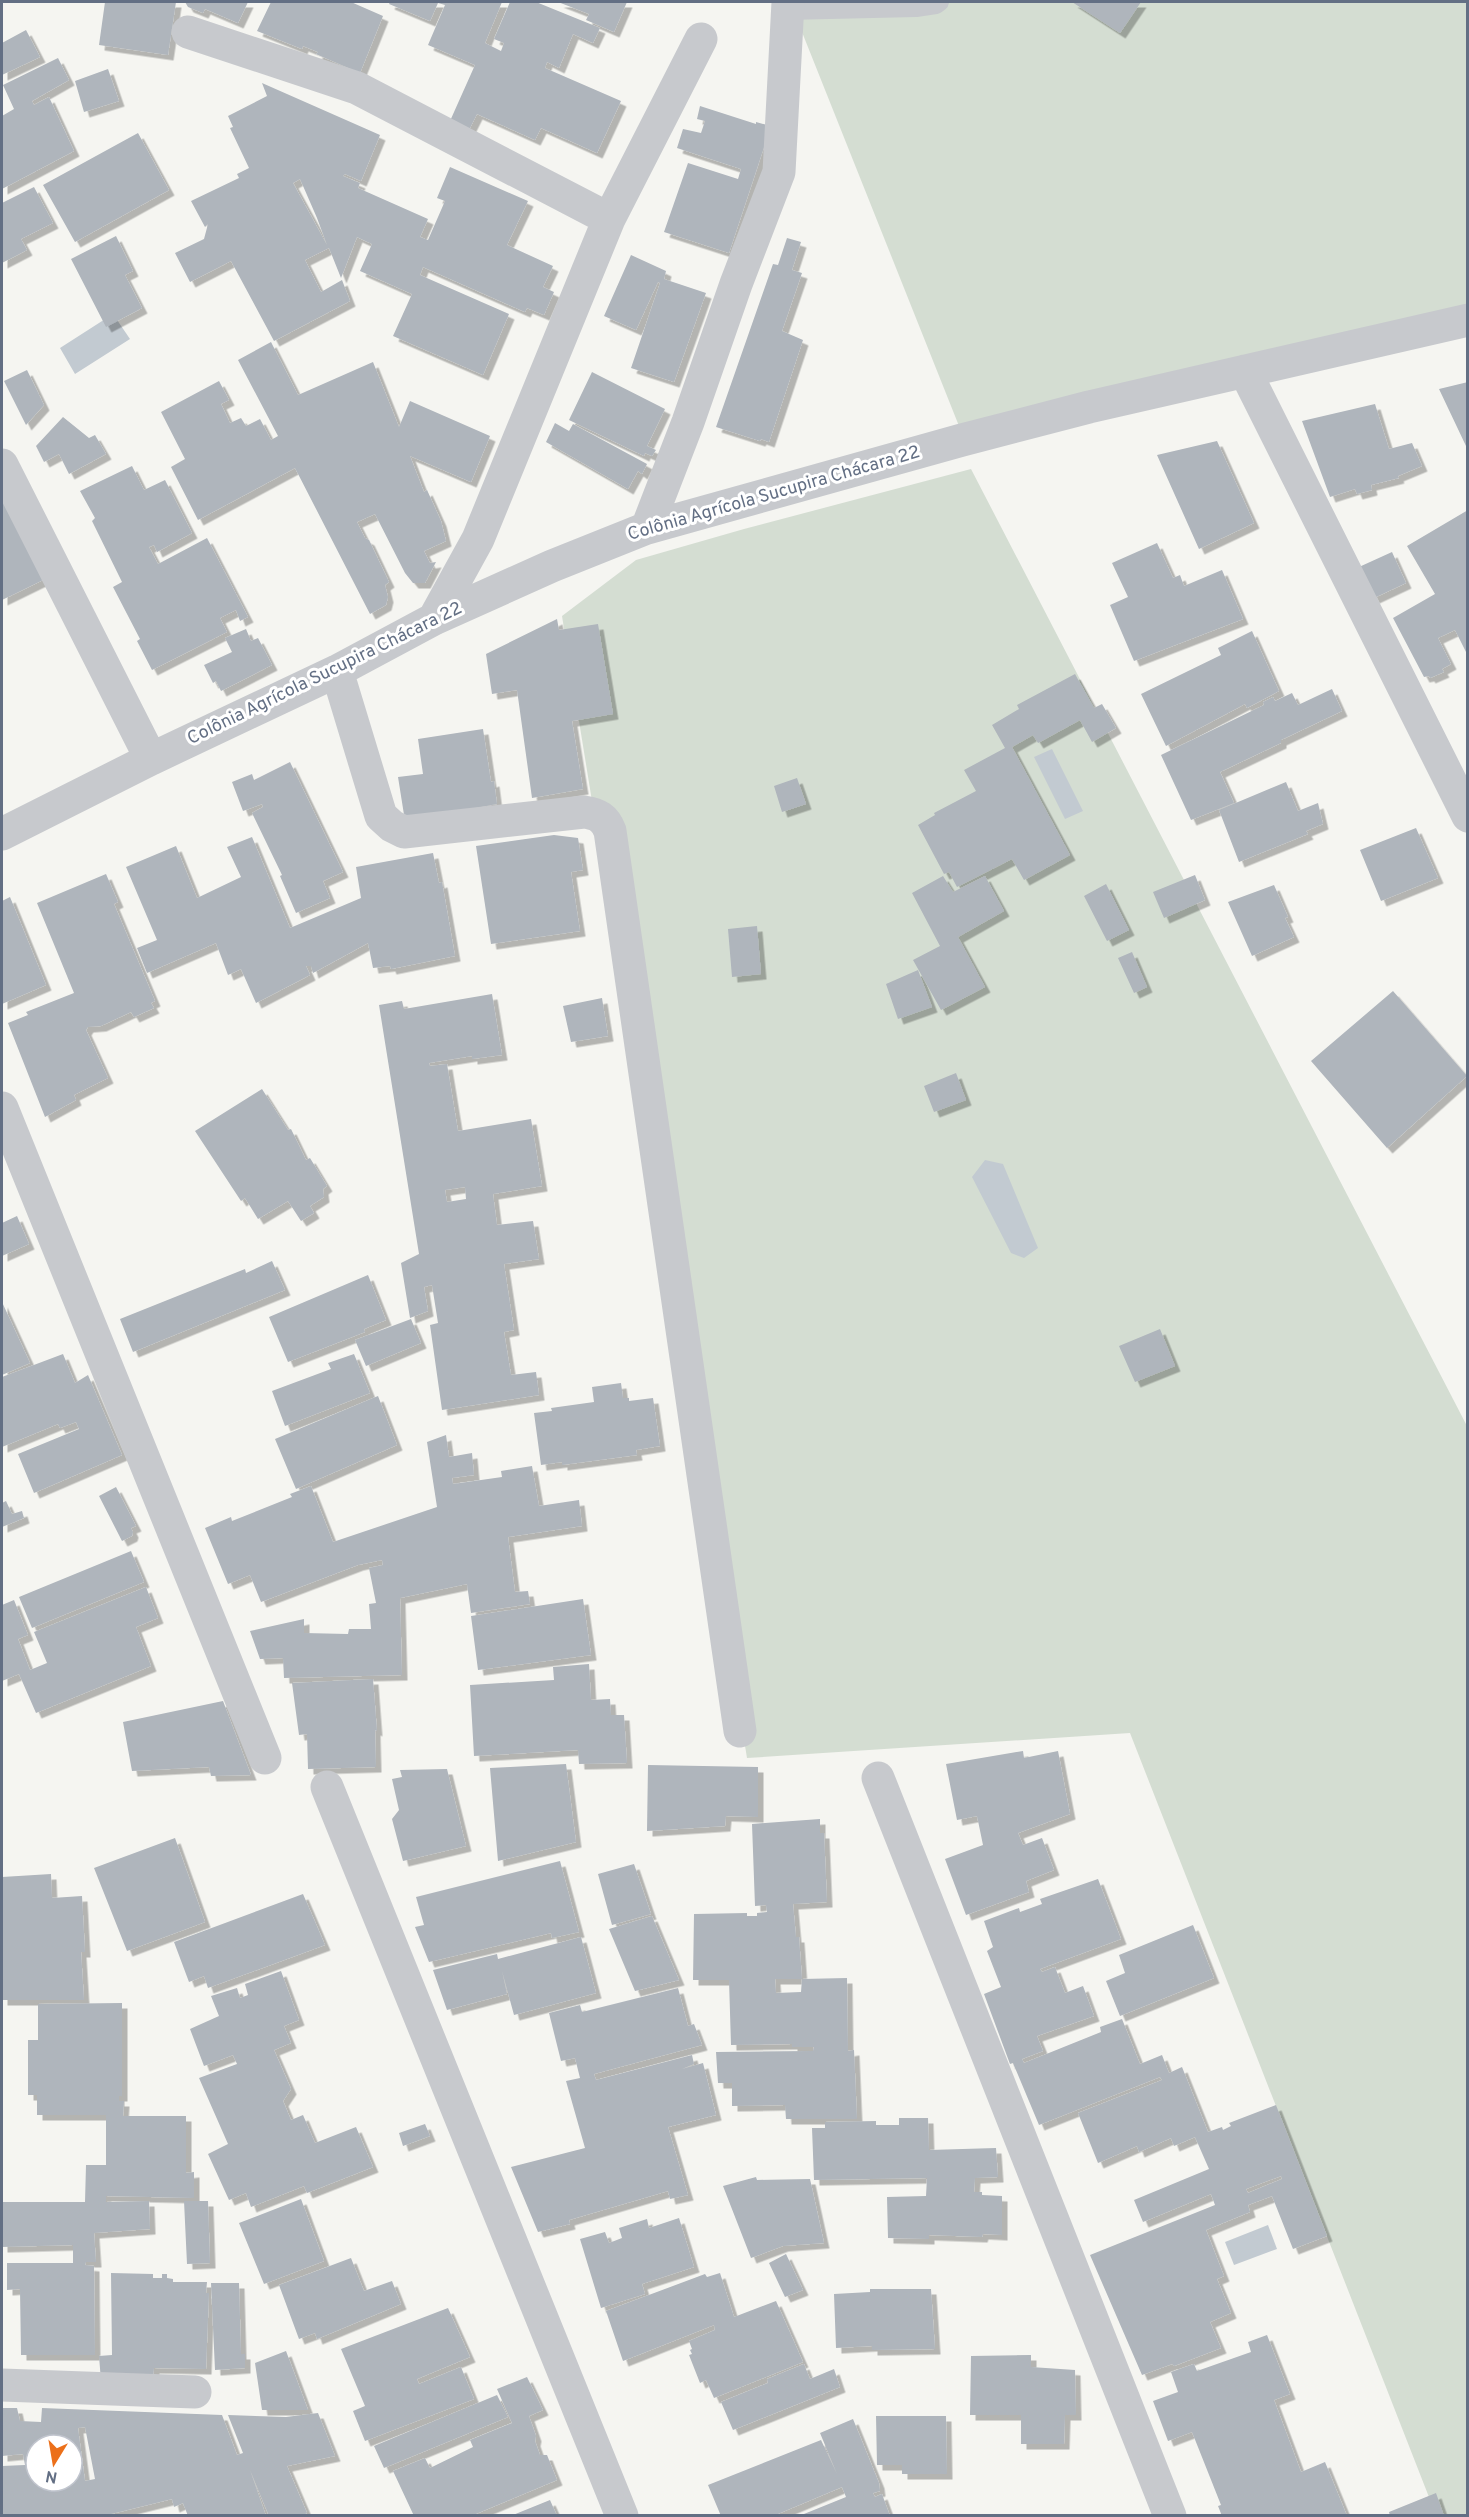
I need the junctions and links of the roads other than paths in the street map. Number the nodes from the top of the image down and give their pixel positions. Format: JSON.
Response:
{"nodes":[{"id":1,"x":940,"y":2,"type":"edge"},
{"id":2,"x":787,"y":6,"type":"edge"},
{"id":3,"x":188,"y":32,"type":"dead end"},
{"id":4,"x":701,"y":39,"type":"dead end"},
{"id":5,"x":609,"y":219,"type":"junction"},
{"id":6,"x":1467,"y":320,"type":"edge"},
{"id":7,"x":1245,"y":371,"type":"junction"},
{"id":8,"x":2,"y":465,"type":"edge"},
{"id":9,"x":647,"y":528,"type":"junction"},
{"id":10,"x":434,"y":619,"type":"junction"},
{"id":11,"x":337,"y":671,"type":"junction"},
{"id":12,"x":151,"y":759,"type":"junction"},
{"id":13,"x":1467,"y":816,"type":"edge"},
{"id":14,"x":2,"y":834,"type":"edge"},
{"id":15,"x":2,"y":1108,"type":"edge"},
{"id":16,"x":740,"y":1731,"type":"dead end"},
{"id":17,"x":265,"y":1758,"type":"dead end"},
{"id":18,"x":878,"y":1778,"type":"dead end"},
{"id":19,"x":327,"y":1787,"type":"dead end"},
{"id":20,"x":2,"y":2385,"type":"edge"},
{"id":21,"x":195,"y":2392,"type":"dead end"},
{"id":22,"x":622,"y":2516,"type":"edge"},
{"id":23,"x":1170,"y":2516,"type":"edge"}],
"edges":[{"from":1,"to":2,"type":"lane"},
{"from":2,"to":9,"type":"street"},
{"from":3,"to":5,"type":"street"},
{"from":4,"to":5,"type":"street"},
{"from":5,"to":10,"type":"street"},
{"from":6,"to":7,"type":"street","name":"Colônia Agrícola Sucupira Chácara 22"},
{"from":7,"to":9,"type":"street","name":"Colônia Agrícola Sucupira Chácara 22"},
{"from":7,"to":13,"type":"street"},
{"from":8,"to":12,"type":"street"},
{"from":9,"to":10,"type":"street","name":"Colônia Agrícola Sucupira Chácara 22"},
{"from":10,"to":11,"type":"street","name":"Colônia Agrícola Sucupira Chácara 22"},
{"from":11,"to":12,"type":"street","name":"Colônia Agrícola Sucupira Chácara 22"},
{"from":11,"to":16,"type":"street"},
{"from":12,"to":14,"type":"street","name":"Colônia Agrícola Sucupira Chácara 22"},
{"from":15,"to":17,"type":"street"},
{"from":18,"to":23,"type":"street"},
{"from":19,"to":22,"type":"street"},
{"from":20,"to":21,"type":"street"}]}
